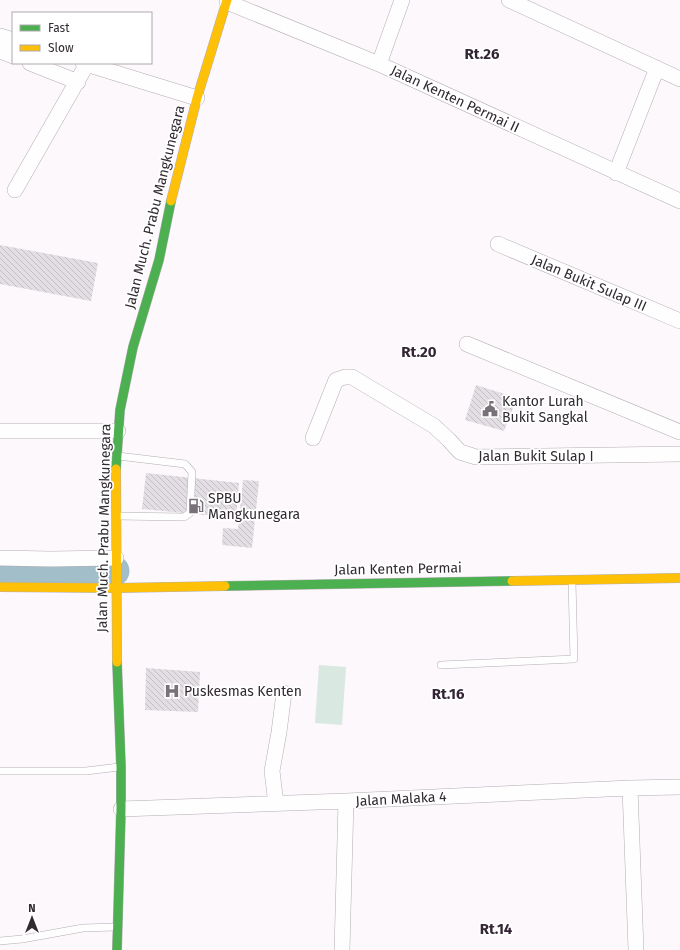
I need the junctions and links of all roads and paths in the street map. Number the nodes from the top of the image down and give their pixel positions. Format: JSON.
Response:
{"nodes":[{"id":1,"x":402,"y":0,"type":"edge"},
{"id":2,"x":509,"y":0,"type":"edge"},
{"id":3,"x":227,"y":1,"type":"edge"},
{"id":4,"x":0,"y":36,"type":"edge"},
{"id":5,"x":12,"y":40,"type":"edge"},
{"id":6,"x":0,"y":51,"type":"edge"},
{"id":7,"x":12,"y":56,"type":"edge"},
{"id":8,"x":33,"y":64,"type":"edge"},
{"id":9,"x":85,"y":64,"type":"edge"},
{"id":10,"x":379,"y":64,"type":"junction"},
{"id":11,"x":657,"y":68,"type":"junction"},
{"id":12,"x":680,"y":79,"type":"edge"},
{"id":13,"x":78,"y":82,"type":"junction"},
{"id":14,"x":197,"y":98,"type":"junction"},
{"id":15,"x":616,"y":173,"type":"junction"},
{"id":16,"x":15,"y":190,"type":"dead end"},
{"id":17,"x":680,"y":201,"type":"edge"},
{"id":18,"x":498,"y":244,"type":"dead end"},
{"id":19,"x":680,"y":321,"type":"edge"},
{"id":20,"x":467,"y":344,"type":"dead end"},
{"id":21,"x":0,"y":430,"type":"edge"},
{"id":22,"x":118,"y":431,"type":"junction"},
{"id":23,"x":680,"y":433,"type":"edge"},
{"id":24,"x":313,"y":438,"type":"dead end"},
{"id":25,"x":676,"y":454,"type":"edge"},
{"id":26,"x":116,"y":456,"type":"junction"},
{"id":27,"x":116,"y":516,"type":"junction"},
{"id":28,"x":0,"y":558,"type":"edge"},
{"id":29,"x":116,"y":558,"type":"junction"},
{"id":30,"x":680,"y":578,"type":"edge"},
{"id":31,"x":572,"y":580,"type":"junction"},
{"id":32,"x":0,"y":587,"type":"edge"},
{"id":33,"x":116,"y":588,"type":"junction"},
{"id":34,"x":441,"y":664,"type":"dead end"},
{"id":35,"x":284,"y":693,"type":"dead end"},
{"id":36,"x":121,"y":767,"type":"junction"},
{"id":37,"x":0,"y":771,"type":"edge"},
{"id":38,"x":680,"y":787,"type":"edge"},
{"id":39,"x":630,"y":788,"type":"junction"},
{"id":40,"x":346,"y":801,"type":"junction"},
{"id":41,"x":276,"y":804,"type":"junction"},
{"id":42,"x":121,"y":809,"type":"junction"},
{"id":43,"x":118,"y":927,"type":"junction"},
{"id":44,"x":0,"y":941,"type":"edge"},
{"id":45,"x":117,"y":950,"type":"edge"},
{"id":46,"x":342,"y":950,"type":"edge"},
{"id":47,"x":636,"y":950,"type":"edge"}],
"edges":[{"from":1,"to":10,"type":"street"},
{"from":2,"to":11,"type":"street"},
{"from":3,"to":10,"type":"street","name":"Jalan Kenten Permai II"},
{"from":3,"to":14,"type":"main road","name":"Jalan Much. Prabu Mangkunegara"},
{"from":4,"to":5,"type":"street"},
{"from":6,"to":7,"type":"street"},
{"from":8,"to":13,"type":"street"},
{"from":9,"to":13,"type":"street"},
{"from":9,"to":14,"type":"street"},
{"from":10,"to":15,"type":"street","name":"Jalan Kenten Permai II"},
{"from":11,"to":12,"type":"street"},
{"from":11,"to":15,"type":"street"},
{"from":13,"to":16,"type":"street"},
{"from":14,"to":22,"type":"main road","name":"Jalan Much. Prabu Mangkunegara"},
{"from":15,"to":17,"type":"street","name":"Jalan Kenten Permai II"},
{"from":18,"to":19,"type":"street","name":"Jalan Bukit Sulap III"},
{"from":20,"to":23,"type":"street"},
{"from":21,"to":22,"type":"street"},
{"from":22,"to":26,"type":"main road","name":"Jalan Much. Prabu Mangkunegara"},
{"from":23,"to":25,"type":"street"},
{"from":24,"to":25,"type":"street","name":"Jalan Bukit Sulap I"},
{"from":26,"to":27,"type":"main road","name":"Jalan Much. Prabu Mangkunegara"},
{"from":26,"to":27,"type":"lane"},
{"from":27,"to":29,"type":"main road","name":"Jalan Much. Prabu Mangkunegara"},
{"from":28,"to":29,"type":"street"},
{"from":29,"to":33,"type":"main road","name":"Jalan Much. Prabu Mangkunegara"},
{"from":30,"to":31,"type":"main road","name":"Jalan Kenten Permai"},
{"from":31,"to":33,"type":"main road","name":"Jalan Kenten Permai"},
{"from":31,"to":34,"type":"lane"},
{"from":32,"to":33,"type":"main road","name":"Jalan Kenten Permai"},
{"from":33,"to":36,"type":"main road","name":"Jalan Much. Prabu Mangkunegara"},
{"from":35,"to":41,"type":"street"},
{"from":36,"to":37,"type":"lane"},
{"from":36,"to":42,"type":"main road","name":"Jalan Much. Prabu Mangkunegara"},
{"from":38,"to":39,"type":"street","name":"Jalan Malaka 4"},
{"from":39,"to":40,"type":"street","name":"Jalan Malaka 4"},
{"from":39,"to":47,"type":"street"},
{"from":40,"to":41,"type":"street","name":"Jalan Malaka 4"},
{"from":40,"to":46,"type":"street"},
{"from":41,"to":42,"type":"street","name":"Jalan Malaka 4"},
{"from":42,"to":43,"type":"main road","name":"Jalan Much. Prabu Mangkunegara"},
{"from":43,"to":44,"type":"lane"},
{"from":43,"to":45,"type":"main road","name":"Jalan Much. Prabu Mangkunegara"}]}
